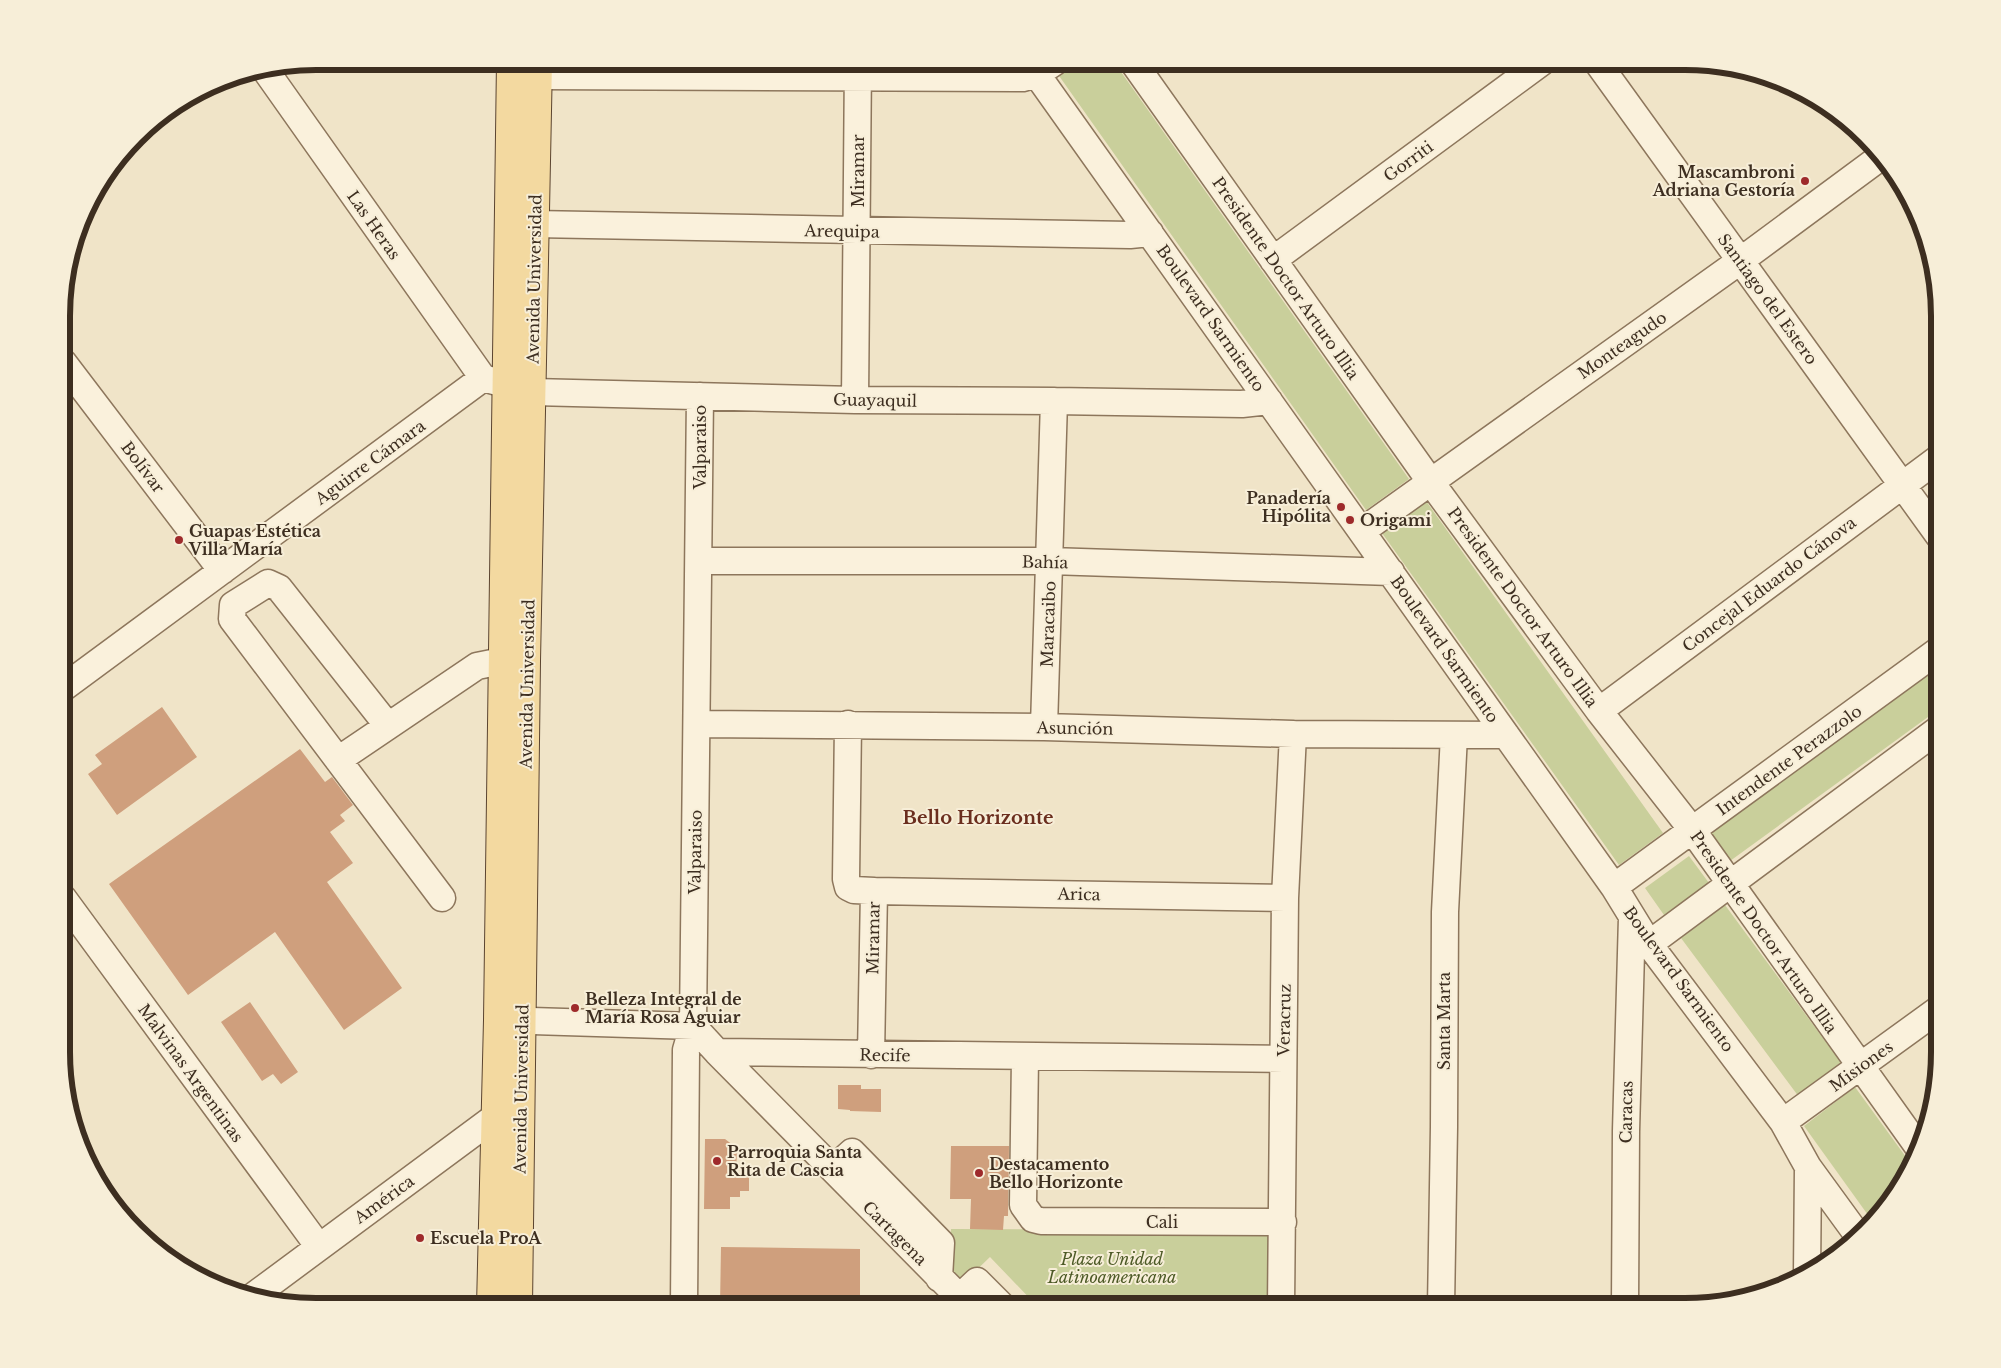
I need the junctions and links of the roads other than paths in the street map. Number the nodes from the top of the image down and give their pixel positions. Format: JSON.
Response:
{"nodes":[{"id":1,"x":511,"y":70,"type":"edge"},
{"id":2,"x":538,"y":70,"type":"edge"},
{"id":3,"x":858,"y":70,"type":"edge"},
{"id":4,"x":876,"y":70,"type":"edge"},
{"id":5,"x":1034,"y":70,"type":"edge"},
{"id":6,"x":1043,"y":70,"type":"edge"},
{"id":7,"x":1139,"y":70,"type":"edge"},
{"id":8,"x":1531,"y":70,"type":"edge"},
{"id":9,"x":1603,"y":70,"type":"edge"},
{"id":10,"x":269,"y":75,"type":"edge"},
{"id":11,"x":1876,"y":161,"type":"edge"},
{"id":12,"x":534,"y":224,"type":"junction"},
{"id":13,"x":857,"y":231,"type":"junction"},
{"id":14,"x":1150,"y":233,"type":"junction"},
{"id":15,"x":1273,"y":260,"type":"junction"},
{"id":16,"x":1740,"y":261,"type":"junction"},
{"id":17,"x":70,"y":371,"type":"edge"},
{"id":18,"x":495,"y":381,"type":"junction"},
{"id":19,"x":533,"y":392,"type":"junction"},
{"id":20,"x":700,"y":396,"type":"junction"},
{"id":21,"x":855,"y":400,"type":"junction"},
{"id":22,"x":1054,"y":401,"type":"junction"},
{"id":23,"x":1269,"y":401,"type":"junction"},
{"id":24,"x":1931,"y":464,"type":"edge"},
{"id":25,"x":1430,"y":481,"type":"junction"},
{"id":26,"x":1902,"y":485,"type":"junction"},
{"id":27,"x":1931,"y":525,"type":"edge"},
{"id":28,"x":1362,"y":531,"type":"junction"},
{"id":29,"x":699,"y":561,"type":"junction"},
{"id":30,"x":1050,"y":561,"type":"junction"},
{"id":31,"x":222,"y":571,"type":"junction"},
{"id":32,"x":1390,"y":572,"type":"junction"},
{"id":33,"x":1931,"y":656,"type":"edge"},
{"id":34,"x":514,"y":661,"type":"junction"},
{"id":35,"x":70,"y":683,"type":"edge"},
{"id":36,"x":1600,"y":710,"type":"junction"},
{"id":37,"x":697,"y":724,"type":"junction"},
{"id":38,"x":848,"y":724,"type":"junction"},
{"id":39,"x":388,"y":726,"type":"junction"},
{"id":40,"x":1044,"y":726,"type":"junction"},
{"id":41,"x":1293,"y":734,"type":"junction"},
{"id":42,"x":1454,"y":735,"type":"junction"},
{"id":43,"x":1506,"y":735,"type":"junction"},
{"id":44,"x":1931,"y":735,"type":"edge"},
{"id":45,"x":338,"y":760,"type":"junction"},
{"id":46,"x":1692,"y":831,"type":"junction"},
{"id":47,"x":1730,"y":883,"type":"junction"},
{"id":48,"x":1614,"y":887,"type":"junction"},
{"id":49,"x":874,"y":891,"type":"junction"},
{"id":50,"x":442,"y":898,"type":"dead end"},
{"id":51,"x":1285,"y":898,"type":"junction"},
{"id":52,"x":70,"y":908,"type":"edge"},
{"id":53,"x":1632,"y":917,"type":"junction"},
{"id":54,"x":1649,"y":944,"type":"junction"},
{"id":55,"x":1931,"y":1015,"type":"edge"},
{"id":56,"x":510,"y":1020,"type":"junction"},
{"id":57,"x":694,"y":1026,"type":"junction"},
{"id":58,"x":717,"y":1052,"type":"junction"},
{"id":59,"x":871,"y":1055,"type":"junction"},
{"id":60,"x":1025,"y":1057,"type":"junction"},
{"id":61,"x":1283,"y":1059,"type":"junction"},
{"id":62,"x":1860,"y":1068,"type":"junction"},
{"id":63,"x":508,"y":1116,"type":"junction"},
{"id":64,"x":1783,"y":1122,"type":"junction"},
{"id":65,"x":1914,"y":1141,"type":"edge"},
{"id":66,"x":1808,"y":1167,"type":"junction"},
{"id":67,"x":1283,"y":1222,"type":"junction"},
{"id":68,"x":1854,"y":1230,"type":"edge"},
{"id":69,"x":319,"y":1247,"type":"junction"},
{"id":70,"x":1807,"y":1266,"type":"edge"},
{"id":71,"x":259,"y":1291,"type":"edge"},
{"id":72,"x":492,"y":1298,"type":"edge"},
{"id":73,"x":518,"y":1298,"type":"edge"},
{"id":74,"x":684,"y":1298,"type":"edge"},
{"id":75,"x":959,"y":1298,"type":"edge"},
{"id":76,"x":966,"y":1298,"type":"edge"},
{"id":77,"x":994,"y":1298,"type":"edge"},
{"id":78,"x":1281,"y":1298,"type":"edge"},
{"id":79,"x":1441,"y":1298,"type":"edge"},
{"id":80,"x":1625,"y":1298,"type":"edge"}],
"edges":[{"from":1,"to":18,"type":"main road","name":"Avenida Universidad"},
{"from":2,"to":12,"type":"main road","name":"Avenida Universidad"},
{"from":3,"to":13,"type":"street","name":"Miramar"},
{"from":4,"to":5,"type":"street"},
{"from":6,"to":14,"type":"street","name":"Boulevard Sarmiento"},
{"from":7,"to":15,"type":"street","name":"Presidente Doctor Arturo Illia"},
{"from":8,"to":15,"type":"street","name":"Gorriti"},
{"from":9,"to":16,"type":"street","name":"Santiago del Estero"},
{"from":10,"to":18,"type":"street","name":"Las Heras"},
{"from":11,"to":16,"type":"street","name":"Monteagudo"},
{"from":12,"to":13,"type":"street","name":"Arequipa"},
{"from":12,"to":19,"type":"main road","name":"Avenida Universidad"},
{"from":13,"to":14,"type":"street","name":"Arequipa"},
{"from":13,"to":21,"type":"street","name":"Miramar"},
{"from":14,"to":23,"type":"street","name":"Boulevard Sarmiento"},
{"from":15,"to":25,"type":"street","name":"Presidente Doctor Arturo Illia"},
{"from":16,"to":25,"type":"street","name":"Monteagudo"},
{"from":16,"to":26,"type":"street","name":"Santiago del Estero"},
{"from":17,"to":31,"type":"street","name":"Bolívar"},
{"from":18,"to":19,"type":"street","name":"Guayaquil"},
{"from":18,"to":31,"type":"street","name":"Aguirre Cámara"},
{"from":18,"to":34,"type":"main road","name":"Avenida Universidad"},
{"from":19,"to":20,"type":"street","name":"Guayaquil"},
{"from":19,"to":34,"type":"main road","name":"Avenida Universidad"},
{"from":20,"to":21,"type":"street","name":"Guayaquil"},
{"from":20,"to":29,"type":"street","name":"Valparaiso"},
{"from":21,"to":22,"type":"street","name":"Guayaquil"},
{"from":22,"to":23,"type":"street","name":"Guayaquil"},
{"from":22,"to":30,"type":"street","name":"Maracaibo"},
{"from":23,"to":28,"type":"street","name":"Boulevard Sarmiento"},
{"from":24,"to":26,"type":"street","name":"Concejal Eduardo Cánova"},
{"from":25,"to":28,"type":"street","name":"Monteagudo"},
{"from":25,"to":36,"type":"street","name":"Presidente Doctor Arturo Illia"},
{"from":26,"to":27,"type":"street","name":"Santiago del Estero"},
{"from":26,"to":36,"type":"street","name":"Concejal Eduardo Cánova"},
{"from":28,"to":32,"type":"street","name":"Boulevard Sarmiento"},
{"from":29,"to":30,"type":"street","name":"Bahía"},
{"from":29,"to":37,"type":"street","name":"Valparaiso"},
{"from":30,"to":32,"type":"street","name":"Bahía"},
{"from":30,"to":40,"type":"street","name":"Maracaibo"},
{"from":31,"to":35,"type":"street","name":"Aguirre Cámara"},
{"from":32,"to":43,"type":"street","name":"Boulevard Sarmiento"},
{"from":33,"to":46,"type":"street","name":"Intendente Perazzolo"},
{"from":34,"to":39,"type":"street"},
{"from":34,"to":56,"type":"main road","name":"Avenida Universidad"},
{"from":36,"to":46,"type":"street","name":"Presidente Doctor Arturo Illia"},
{"from":37,"to":38,"type":"street","name":"Asunción"},
{"from":37,"to":57,"type":"street","name":"Valparaiso"},
{"from":38,"to":40,"type":"street","name":"Asunción"},
{"from":38,"to":49,"type":"street","name":"Miramar"},
{"from":39,"to":45,"type":"street"},
{"from":39,"to":45,"type":"street"},
{"from":40,"to":41,"type":"street","name":"Asunción"},
{"from":41,"to":42,"type":"street","name":"Asunción"},
{"from":41,"to":51,"type":"street","name":"Veracruz"},
{"from":42,"to":43,"type":"street","name":"Asunción"},
{"from":42,"to":79,"type":"street","name":"Santa Marta"},
{"from":43,"to":48,"type":"street","name":"Boulevard Sarmiento"},
{"from":44,"to":47,"type":"street"},
{"from":45,"to":50,"type":"street"},
{"from":46,"to":47,"type":"street","name":"Presidente Doctor Arturo Illia"},
{"from":46,"to":48,"type":"street","name":"Intendente Perazzolo"},
{"from":47,"to":54,"type":"street"},
{"from":47,"to":62,"type":"street","name":"Presidente Doctor Arturo Illia"},
{"from":48,"to":53,"type":"street","name":"Boulevard Sarmiento"},
{"from":49,"to":51,"type":"street","name":"Arica"},
{"from":49,"to":59,"type":"street","name":"Miramar"},
{"from":51,"to":61,"type":"street","name":"Veracruz"},
{"from":52,"to":69,"type":"street","name":"Malvinas Argentinas"},
{"from":53,"to":54,"type":"street","name":"Boulevard Sarmiento"},
{"from":53,"to":80,"type":"street","name":"Caracas"},
{"from":54,"to":64,"type":"street","name":"Boulevard Sarmiento"},
{"from":55,"to":62,"type":"street","name":"Misiones"},
{"from":56,"to":57,"type":"street"},
{"from":56,"to":63,"type":"main road","name":"Avenida Universidad"},
{"from":57,"to":58,"type":"street"},
{"from":57,"to":74,"type":"street","name":"Valparaiso"},
{"from":58,"to":59,"type":"street","name":"Recife"},
{"from":58,"to":75,"type":"street","name":"Cartagena"},
{"from":59,"to":60,"type":"street","name":"Recife"},
{"from":60,"to":61,"type":"street","name":"Recife"},
{"from":60,"to":67,"type":"street","name":"Cali"},
{"from":61,"to":67,"type":"street","name":"Veracruz"},
{"from":62,"to":64,"type":"street","name":"Misiones"},
{"from":62,"to":65,"type":"street","name":"Presidente Doctor Arturo Illia"},
{"from":63,"to":69,"type":"street","name":"América"},
{"from":63,"to":72,"type":"main road","name":"Avenida Universidad"},
{"from":63,"to":73,"type":"main road","name":"Avenida Universidad"},
{"from":64,"to":66,"type":"street","name":"Boulevard Sarmiento"},
{"from":66,"to":68,"type":"street","name":"Boulevard Sarmiento"},
{"from":66,"to":70,"type":"street"},
{"from":67,"to":78,"type":"street","name":"Veracruz"},
{"from":69,"to":71,"type":"street","name":"América"},
{"from":76,"to":77,"type":"street"}]}
